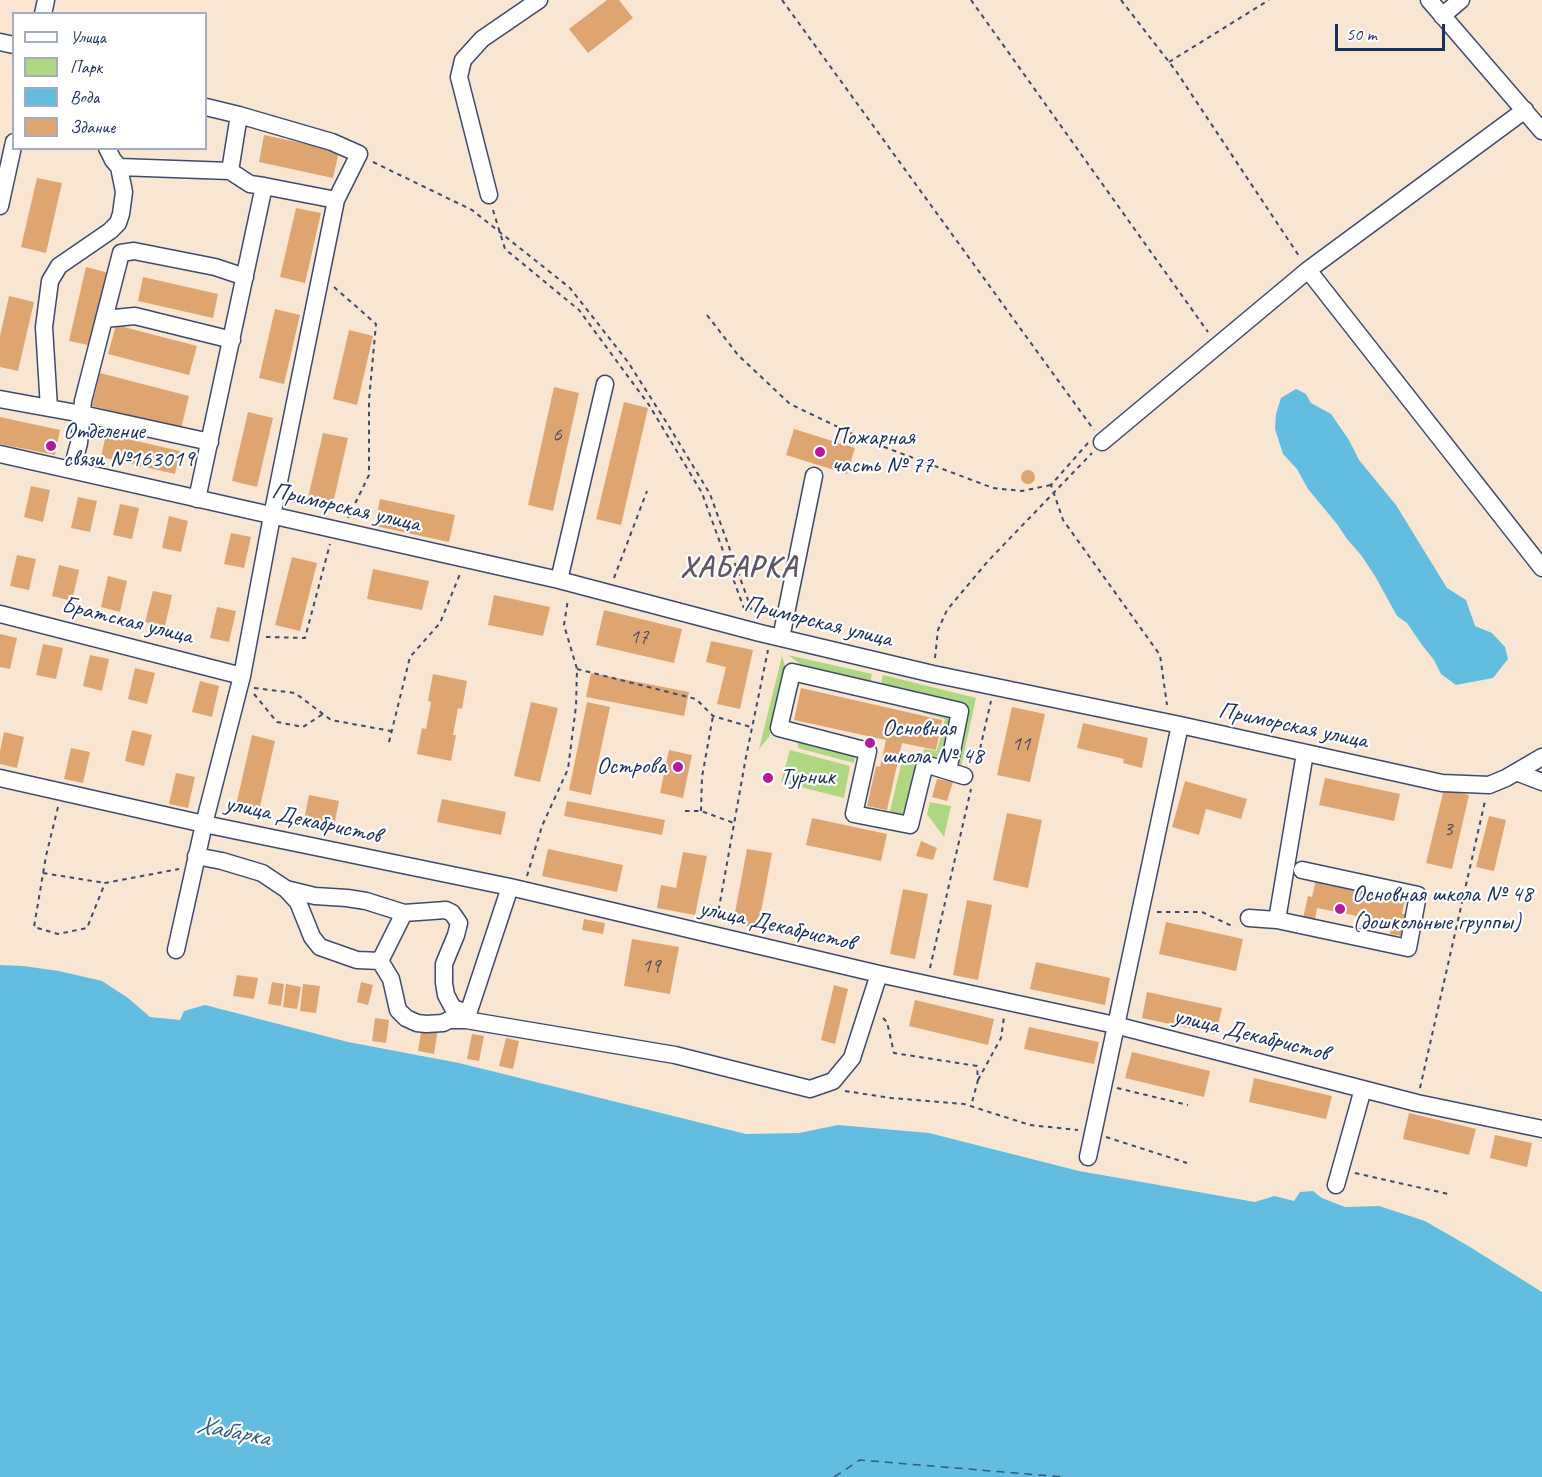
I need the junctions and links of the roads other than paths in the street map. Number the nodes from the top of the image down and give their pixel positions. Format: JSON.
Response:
{"nodes":[{"id":1,"x":538,"y":0,"type":"edge"},
{"id":2,"x":1429,"y":0,"type":"edge"},
{"id":3,"x":1461,"y":0,"type":"edge"},
{"id":4,"x":1442,"y":16,"type":"junction"},
{"id":5,"x":207,"y":107,"type":"edge"},
{"id":6,"x":1525,"y":110,"type":"junction"},
{"id":7,"x":239,"y":115,"type":"junction"},
{"id":8,"x":1542,"y":131,"type":"edge"},
{"id":9,"x":108,"y":150,"type":"edge"},
{"id":10,"x":8,"y":151,"type":"edge"},
{"id":11,"x":119,"y":167,"type":"junction"},
{"id":12,"x":230,"y":171,"type":"junction"},
{"id":13,"x":264,"y":186,"type":"junction"},
{"id":14,"x":489,"y":195,"type":"road end"},
{"id":15,"x":336,"y":200,"type":"junction"},
{"id":16,"x":0,"y":206,"type":"edge"},
{"id":17,"x":110,"y":231,"type":"junction"},
{"id":18,"x":121,"y":253,"type":"junction"},
{"id":19,"x":1308,"y":270,"type":"junction"},
{"id":20,"x":244,"y":277,"type":"junction"},
{"id":21,"x":104,"y":319,"type":"junction"},
{"id":22,"x":232,"y":340,"type":"junction"},
{"id":23,"x":605,"y":384,"type":"dead end"},
{"id":24,"x":0,"y":399,"type":"edge"},
{"id":25,"x":49,"y":408,"type":"junction"},
{"id":26,"x":82,"y":414,"type":"junction"},
{"id":27,"x":1101,"y":438,"type":"road end"},
{"id":28,"x":210,"y":442,"type":"junction"},
{"id":29,"x":0,"y":454,"type":"edge"},
{"id":30,"x":72,"y":469,"type":"junction"},
{"id":31,"x":814,"y":476,"type":"dead end"},
{"id":32,"x":197,"y":499,"type":"junction"},
{"id":33,"x":272,"y":516,"type":"junction"},
{"id":34,"x":1542,"y":568,"type":"edge"},
{"id":35,"x":564,"y":582,"type":"junction"},
{"id":36,"x":0,"y":614,"type":"edge"},
{"id":37,"x":766,"y":635,"type":"junction"},
{"id":38,"x":242,"y":676,"type":"junction"},
{"id":39,"x":1175,"y":724,"type":"junction"},
{"id":40,"x":1305,"y":753,"type":"junction"},
{"id":41,"x":1542,"y":757,"type":"edge"},
{"id":42,"x":948,"y":771,"type":"junction"},
{"id":43,"x":1516,"y":772,"type":"junction"},
{"id":44,"x":971,"y":774,"type":"road end"},
{"id":45,"x":0,"y":778,"type":"edge"},
{"id":46,"x":1542,"y":782,"type":"edge"},
{"id":47,"x":204,"y":824,"type":"junction"},
{"id":48,"x":195,"y":862,"type":"junction"},
{"id":49,"x":1302,"y":870,"type":"dead end"},
{"id":50,"x":286,"y":889,"type":"junction"},
{"id":51,"x":516,"y":889,"type":"junction"},
{"id":52,"x":404,"y":913,"type":"junction"},
{"id":53,"x":1249,"y":918,"type":"dead end"},
{"id":54,"x":1277,"y":920,"type":"junction"},
{"id":55,"x":176,"y":950,"type":"dead end"},
{"id":56,"x":380,"y":961,"type":"junction"},
{"id":57,"x":879,"y":974,"type":"junction"},
{"id":58,"x":467,"y":1017,"type":"junction"},
{"id":59,"x":1115,"y":1025,"type":"junction"},
{"id":60,"x":1363,"y":1089,"type":"junction"},
{"id":61,"x":1542,"y":1129,"type":"edge"},
{"id":62,"x":1088,"y":1157,"type":"dead end"},
{"id":63,"x":1338,"y":1177,"type":"road end"}],
"edges":[{"from":1,"to":14,"type":"street"},
{"from":2,"to":4,"type":"street"},
{"from":3,"to":4,"type":"street"},
{"from":4,"to":6,"type":"street"},
{"from":5,"to":7,"type":"street"},
{"from":6,"to":8,"type":"street"},
{"from":6,"to":19,"type":"street"},
{"from":7,"to":12,"type":"street"},
{"from":7,"to":15,"type":"street"},
{"from":9,"to":11,"type":"street"},
{"from":10,"to":16,"type":"street"},
{"from":11,"to":12,"type":"street"},
{"from":11,"to":17,"type":"street"},
{"from":12,"to":13,"type":"street"},
{"from":13,"to":15,"type":"street"},
{"from":13,"to":20,"type":"street"},
{"from":15,"to":33,"type":"street"},
{"from":17,"to":18,"type":"street"},
{"from":17,"to":25,"type":"street"},
{"from":18,"to":20,"type":"street"},
{"from":18,"to":21,"type":"street"},
{"from":19,"to":27,"type":"street"},
{"from":19,"to":34,"type":"street"},
{"from":20,"to":22,"type":"street"},
{"from":21,"to":22,"type":"street"},
{"from":21,"to":26,"type":"street"},
{"from":22,"to":28,"type":"street"},
{"from":23,"to":35,"type":"street"},
{"from":24,"to":25,"type":"street"},
{"from":25,"to":26,"type":"street"},
{"from":26,"to":28,"type":"street"},
{"from":26,"to":30,"type":"street"},
{"from":28,"to":32,"type":"street"},
{"from":29,"to":30,"type":"street","name":"Приморская улица"},
{"from":30,"to":32,"type":"street","name":"Приморская улица"},
{"from":31,"to":37,"type":"street"},
{"from":32,"to":33,"type":"street","name":"Приморская улица"},
{"from":33,"to":35,"type":"street","name":"Приморская улица"},
{"from":33,"to":38,"type":"street"},
{"from":35,"to":37,"type":"street","name":"Приморская улица"},
{"from":36,"to":38,"type":"street","name":"Братская улица"},
{"from":37,"to":39,"type":"street","name":"Приморская улица"},
{"from":38,"to":47,"type":"street"},
{"from":39,"to":40,"type":"street","name":"Приморская улица"},
{"from":39,"to":59,"type":"street"},
{"from":40,"to":43,"type":"street","name":"Приморская улица"},
{"from":40,"to":54,"type":"street"},
{"from":41,"to":43,"type":"street"},
{"from":42,"to":42,"type":"street"},
{"from":42,"to":44,"type":"street"},
{"from":43,"to":46,"type":"street"},
{"from":45,"to":47,"type":"street","name":"улица Декабристов"},
{"from":47,"to":48,"type":"street"},
{"from":47,"to":51,"type":"street","name":"улица Декабристов"},
{"from":48,"to":50,"type":"street"},
{"from":48,"to":55,"type":"street"},
{"from":49,"to":54,"type":"street"},
{"from":50,"to":52,"type":"street"},
{"from":50,"to":56,"type":"street"},
{"from":51,"to":57,"type":"street","name":"улица Декабристов"},
{"from":51,"to":58,"type":"street"},
{"from":52,"to":56,"type":"street"},
{"from":52,"to":58,"type":"street"},
{"from":53,"to":54,"type":"street"},
{"from":56,"to":58,"type":"street"},
{"from":57,"to":58,"type":"street"},
{"from":57,"to":59,"type":"street","name":"улица Декабристов"},
{"from":59,"to":60,"type":"street","name":"улица Декабристов"},
{"from":59,"to":62,"type":"street"},
{"from":60,"to":61,"type":"street","name":"улица Декабристов"},
{"from":60,"to":63,"type":"street"}]}
